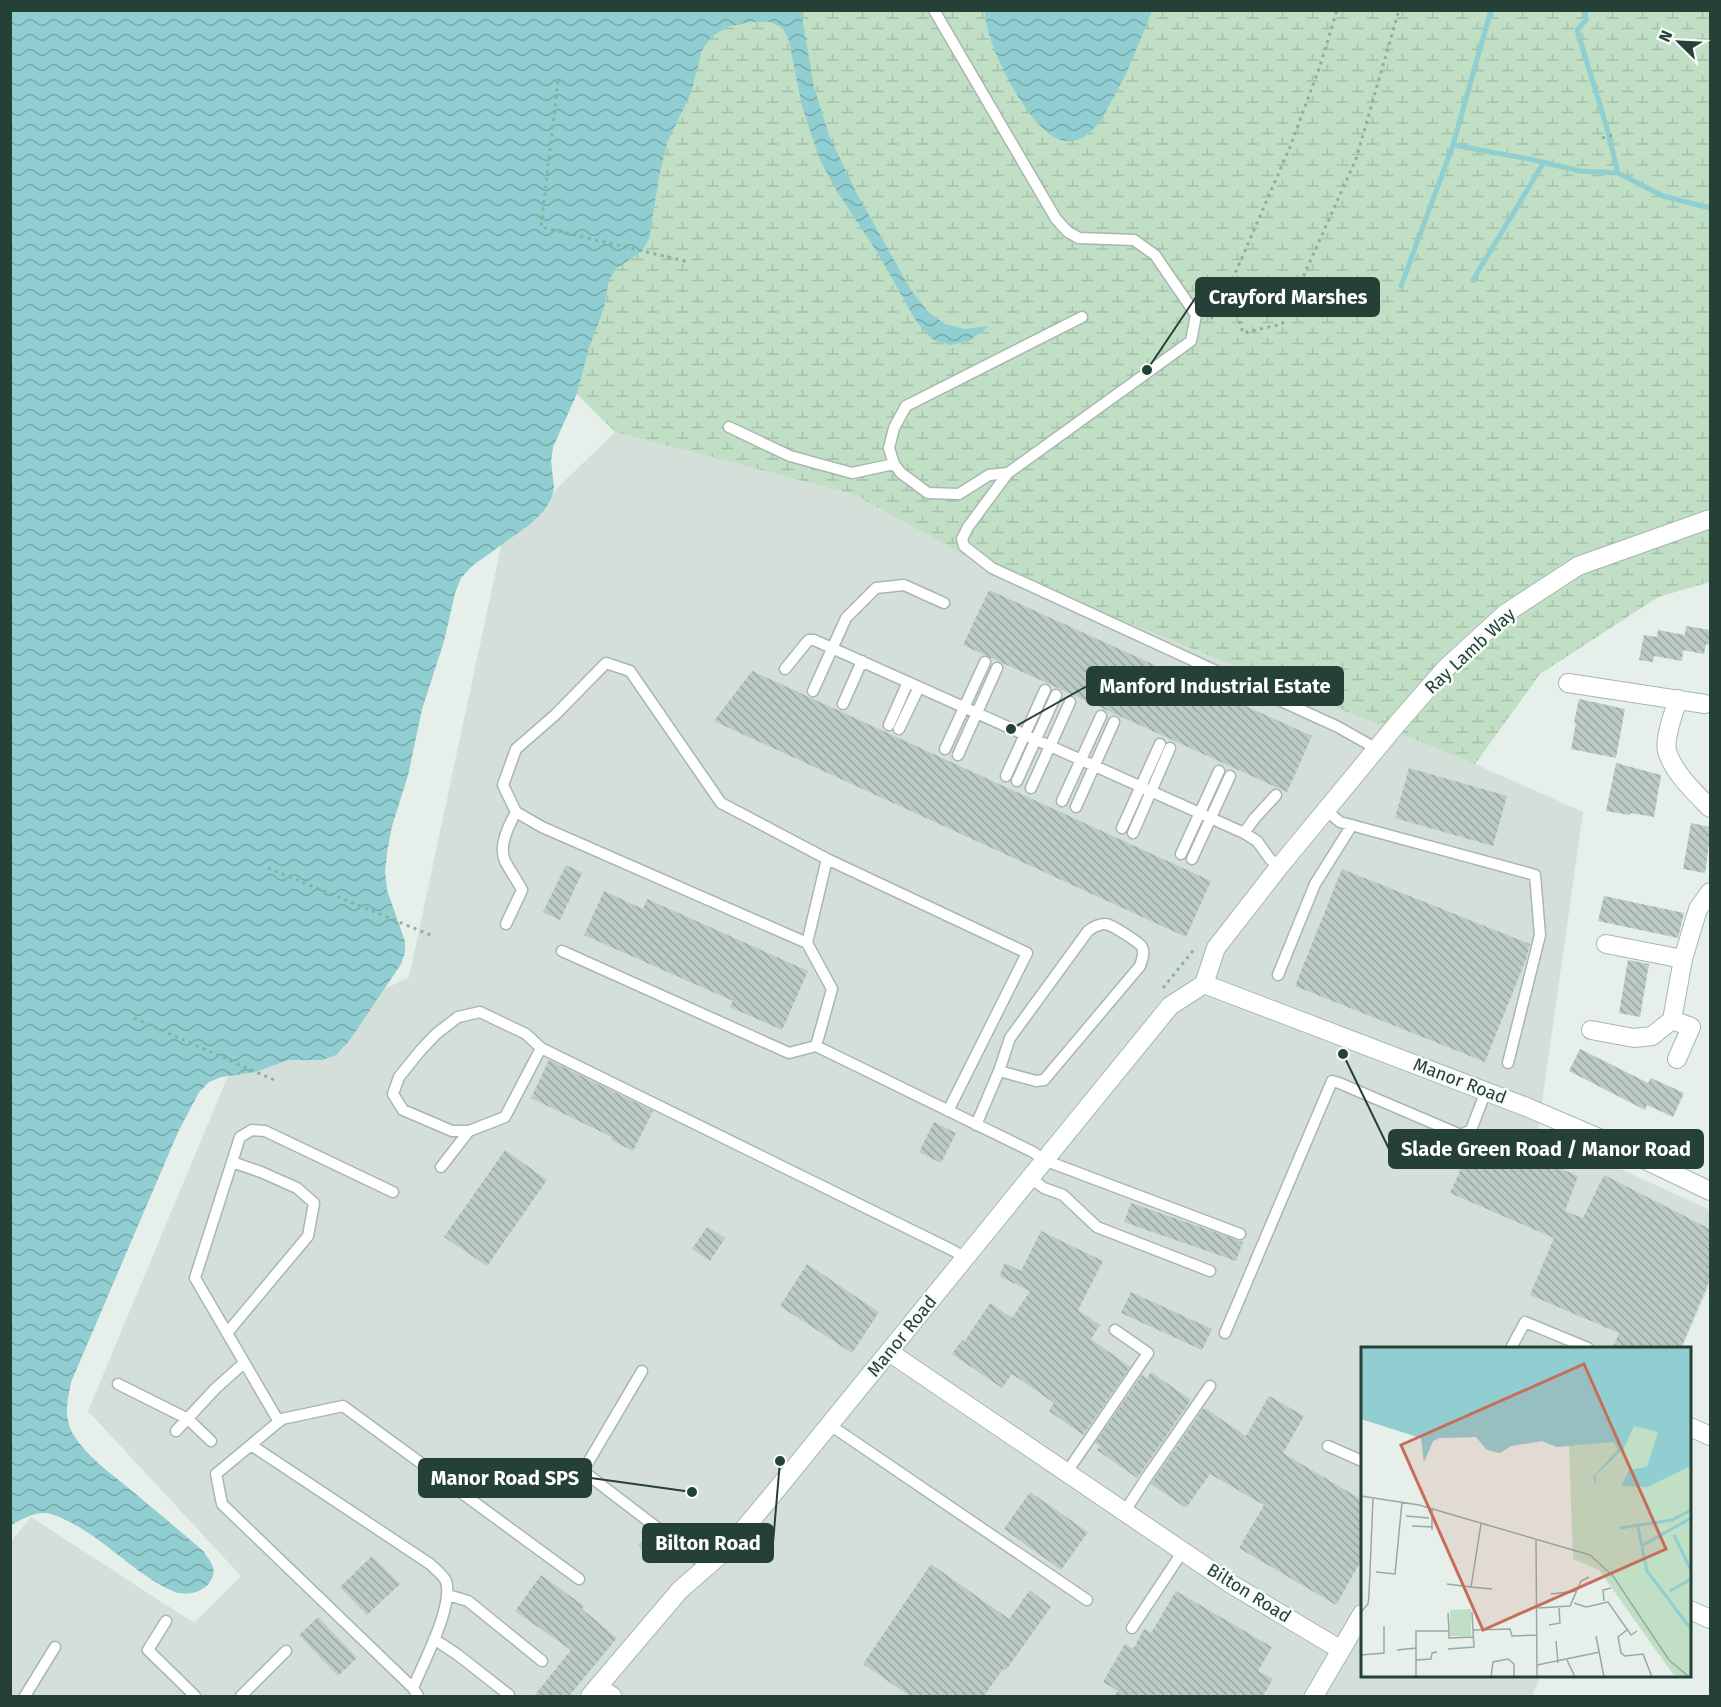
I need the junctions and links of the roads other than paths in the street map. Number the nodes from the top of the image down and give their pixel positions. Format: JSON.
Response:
{"nodes":[{"id":1,"x":934,"y":10,"type":"edge"},
{"id":2,"x":1082,"y":317,"type":"dead end"},
{"id":3,"x":729,"y":427,"type":"dead end"},
{"id":4,"x":894,"y":464,"type":"junction"},
{"id":5,"x":1008,"y":473,"type":"junction"},
{"id":6,"x":1710,"y":519,"type":"edge"},
{"id":7,"x":944,"y":603,"type":"dead end"},
{"id":8,"x":832,"y":648,"type":"junction"},
{"id":9,"x":861,"y":661,"type":"junction"},
{"id":10,"x":985,"y":662,"type":"dead end"},
{"id":11,"x":997,"y":668,"type":"dead end"},
{"id":12,"x":785,"y":669,"type":"dead end"},
{"id":13,"x":908,"y":682,"type":"junction"},
{"id":14,"x":1568,"y":683,"type":"dead end"},
{"id":15,"x":919,"y":687,"type":"junction"},
{"id":16,"x":1045,"y":690,"type":"dead end"},
{"id":17,"x":813,"y":691,"type":"dead end"},
{"id":18,"x":1056,"y":695,"type":"dead end"},
{"id":19,"x":1678,"y":699,"type":"junction"},
{"id":20,"x":1070,"y":702,"type":"dead end"},
{"id":21,"x":843,"y":704,"type":"dead end"},
{"id":22,"x":1705,"y":704,"type":"dead end"},
{"id":23,"x":964,"y":707,"type":"junction"},
{"id":24,"x":977,"y":713,"type":"junction"},
{"id":25,"x":1101,"y":716,"type":"dead end"},
{"id":26,"x":1114,"y":722,"type":"dead end"},
{"id":27,"x":1025,"y":734,"type":"junction"},
{"id":28,"x":1036,"y":739,"type":"junction"},
{"id":29,"x":1050,"y":746,"type":"junction"},
{"id":30,"x":1165,"y":746,"type":"dead end"},
{"id":31,"x":945,"y":749,"type":"dead end"},
{"id":32,"x":1377,"y":749,"type":"junction"},
{"id":33,"x":958,"y":755,"type":"dead end"},
{"id":34,"x":1081,"y":760,"type":"junction"},
{"id":35,"x":1094,"y":766,"type":"junction"},
{"id":36,"x":1219,"y":771,"type":"dead end"},
{"id":37,"x":1006,"y":776,"type":"dead end"},
{"id":38,"x":1230,"y":777,"type":"dead end"},
{"id":39,"x":1017,"y":781,"type":"dead end"},
{"id":40,"x":1031,"y":788,"type":"dead end"},
{"id":41,"x":1146,"y":789,"type":"junction"},
{"id":42,"x":1276,"y":795,"type":"dead end"},
{"id":43,"x":1062,"y":801,"type":"dead end"},
{"id":44,"x":1076,"y":807,"type":"dead end"},
{"id":45,"x":1710,"y":808,"type":"edge"},
{"id":46,"x":1327,"y":811,"type":"junction"},
{"id":47,"x":516,"y":812,"type":"junction"},
{"id":48,"x":1200,"y":813,"type":"junction"},
{"id":49,"x":1211,"y":818,"type":"junction"},
{"id":50,"x":1352,"y":825,"type":"junction"},
{"id":51,"x":1122,"y":828,"type":"dead end"},
{"id":52,"x":1133,"y":833,"type":"dead end"},
{"id":53,"x":1244,"y":833,"type":"junction"},
{"id":54,"x":1181,"y":854,"type":"dead end"},
{"id":55,"x":827,"y":859,"type":"junction"},
{"id":56,"x":1192,"y":859,"type":"dead end"},
{"id":57,"x":1280,"y":867,"type":"junction"},
{"id":58,"x":1710,"y":892,"type":"edge"},
{"id":59,"x":506,"y":924,"type":"dead end"},
{"id":60,"x":807,"y":943,"type":"junction"},
{"id":61,"x":1606,"y":944,"type":"dead end"},
{"id":62,"x":562,"y":951,"type":"dead end"},
{"id":63,"x":1683,"y":959,"type":"junction"},
{"id":64,"x":1278,"y":975,"type":"dead end"},
{"id":65,"x":1204,"y":984,"type":"junction"},
{"id":66,"x":1672,"y":1020,"type":"junction"},
{"id":67,"x":1591,"y":1030,"type":"dead end"},
{"id":68,"x":816,"y":1046,"type":"junction"},
{"id":69,"x":541,"y":1048,"type":"junction"},
{"id":70,"x":1677,"y":1059,"type":"dead end"},
{"id":71,"x":1508,"y":1064,"type":"dead end"},
{"id":72,"x":999,"y":1071,"type":"junction"},
{"id":73,"x":1486,"y":1091,"type":"junction"},
{"id":74,"x":948,"y":1111,"type":"junction"},
{"id":75,"x":976,"y":1125,"type":"junction"},
{"id":76,"x":469,"y":1131,"type":"junction"},
{"id":77,"x":1044,"y":1160,"type":"junction"},
{"id":78,"x":232,"y":1162,"type":"junction"},
{"id":79,"x":441,"y":1167,"type":"dead end"},
{"id":80,"x":1030,"y":1178,"type":"junction"},
{"id":81,"x":1710,"y":1191,"type":"edge"},
{"id":82,"x":393,"y":1192,"type":"dead end"},
{"id":83,"x":1240,"y":1234,"type":"dead end"},
{"id":84,"x":964,"y":1257,"type":"junction"},
{"id":85,"x":1210,"y":1271,"type":"dead end"},
{"id":86,"x":1115,"y":1330,"type":"dead end"},
{"id":87,"x":227,"y":1333,"type":"junction"},
{"id":88,"x":1225,"y":1333,"type":"dead end"},
{"id":89,"x":1512,"y":1347,"type":"edge"},
{"id":90,"x":1586,"y":1347,"type":"edge"},
{"id":91,"x":889,"y":1352,"type":"junction"},
{"id":92,"x":244,"y":1363,"type":"junction"},
{"id":93,"x":642,"y":1371,"type":"dead end"},
{"id":94,"x":118,"y":1384,"type":"dead end"},
{"id":95,"x":1210,"y":1386,"type":"dead end"},
{"id":96,"x":188,"y":1419,"type":"junction"},
{"id":97,"x":279,"y":1422,"type":"junction"},
{"id":98,"x":830,"y":1425,"type":"junction"},
{"id":99,"x":1691,"y":1428,"type":"edge"},
{"id":100,"x":176,"y":1431,"type":"dead end"},
{"id":101,"x":1710,"y":1436,"type":"edge"},
{"id":102,"x":211,"y":1441,"type":"dead end"},
{"id":103,"x":251,"y":1445,"type":"junction"},
{"id":104,"x":1328,"y":1446,"type":"dead end"},
{"id":105,"x":1361,"y":1461,"type":"edge"},
{"id":106,"x":1067,"y":1472,"type":"junction"},
{"id":107,"x":1125,"y":1511,"type":"junction"},
{"id":108,"x":1184,"y":1551,"type":"junction"},
{"id":109,"x":707,"y":1566,"type":"junction"},
{"id":110,"x":579,"y":1579,"type":"dead end"},
{"id":111,"x":448,"y":1595,"type":"junction"},
{"id":112,"x":1087,"y":1600,"type":"dead end"},
{"id":113,"x":1691,"y":1611,"type":"edge"},
{"id":114,"x":1361,"y":1616,"type":"edge"},
{"id":115,"x":1710,"y":1619,"type":"edge"},
{"id":116,"x":166,"y":1621,"type":"dead end"},
{"id":117,"x":1132,"y":1628,"type":"dead end"},
{"id":118,"x":434,"y":1638,"type":"junction"},
{"id":119,"x":55,"y":1647,"type":"dead end"},
{"id":120,"x":1341,"y":1650,"type":"junction"},
{"id":121,"x":286,"y":1651,"type":"dead end"},
{"id":122,"x":542,"y":1661,"type":"dead end"},
{"id":123,"x":416,"y":1692,"type":"edge"},
{"id":124,"x":600,"y":1693,"type":"edge"},
{"id":125,"x":509,"y":1695,"type":"edge"},
{"id":126,"x":25,"y":1696,"type":"edge"},
{"id":127,"x":195,"y":1696,"type":"edge"},
{"id":128,"x":241,"y":1696,"type":"edge"},
{"id":129,"x":1314,"y":1696,"type":"edge"}],
"edges":[{"from":1,"to":5,"type":"lane"},
{"from":2,"to":4,"type":"lane"},
{"from":3,"to":4,"type":"lane"},
{"from":4,"to":5,"type":"lane"},
{"from":5,"to":32,"type":"lane"},
{"from":6,"to":32,"type":"street","name":"Ray Lamb Way"},
{"from":7,"to":8,"type":"lane"},
{"from":8,"to":9,"type":"lane"},
{"from":8,"to":12,"type":"lane"},
{"from":8,"to":17,"type":"lane"},
{"from":9,"to":13,"type":"lane"},
{"from":9,"to":21,"type":"lane"},
{"from":10,"to":23,"type":"lane"},
{"from":11,"to":24,"type":"lane"},
{"from":13,"to":15,"type":"lane"},
{"from":13,"to":15,"type":"lane"},
{"from":14,"to":19,"type":"street"},
{"from":15,"to":23,"type":"lane"},
{"from":16,"to":27,"type":"lane"},
{"from":18,"to":28,"type":"lane"},
{"from":19,"to":22,"type":"street"},
{"from":19,"to":45,"type":"street"},
{"from":20,"to":29,"type":"lane"},
{"from":23,"to":24,"type":"lane"},
{"from":23,"to":31,"type":"lane"},
{"from":24,"to":27,"type":"lane"},
{"from":24,"to":33,"type":"lane"},
{"from":25,"to":34,"type":"lane"},
{"from":26,"to":35,"type":"lane"},
{"from":27,"to":28,"type":"lane"},
{"from":27,"to":37,"type":"lane"},
{"from":28,"to":29,"type":"lane"},
{"from":28,"to":39,"type":"lane"},
{"from":29,"to":34,"type":"lane"},
{"from":29,"to":40,"type":"lane"},
{"from":30,"to":41,"type":"lane"},
{"from":32,"to":46,"type":"street"},
{"from":34,"to":35,"type":"lane"},
{"from":34,"to":43,"type":"lane"},
{"from":35,"to":41,"type":"lane"},
{"from":35,"to":44,"type":"lane"},
{"from":36,"to":48,"type":"lane"},
{"from":38,"to":49,"type":"lane"},
{"from":41,"to":48,"type":"lane"},
{"from":41,"to":51,"type":"lane"},
{"from":41,"to":52,"type":"lane"},
{"from":42,"to":53,"type":"lane"},
{"from":46,"to":50,"type":"lane"},
{"from":46,"to":57,"type":"street"},
{"from":47,"to":55,"type":"lane"},
{"from":47,"to":59,"type":"lane"},
{"from":47,"to":60,"type":"lane"},
{"from":48,"to":49,"type":"lane"},
{"from":48,"to":54,"type":"lane"},
{"from":49,"to":53,"type":"lane"},
{"from":49,"to":56,"type":"lane"},
{"from":50,"to":64,"type":"lane"},
{"from":50,"to":71,"type":"lane"},
{"from":53,"to":57,"type":"lane"},
{"from":55,"to":60,"type":"lane"},
{"from":55,"to":74,"type":"lane"},
{"from":57,"to":65,"type":"street"},
{"from":58,"to":63,"type":"street"},
{"from":60,"to":68,"type":"lane"},
{"from":61,"to":63,"type":"street"},
{"from":62,"to":68,"type":"lane"},
{"from":63,"to":66,"type":"street"},
{"from":65,"to":73,"type":"street","name":"Manor Road"},
{"from":65,"to":77,"type":"street","name":"Manor Road"},
{"from":66,"to":67,"type":"street"},
{"from":66,"to":70,"type":"street"},
{"from":68,"to":74,"type":"lane"},
{"from":69,"to":76,"type":"lane"},
{"from":69,"to":76,"type":"lane"},
{"from":69,"to":84,"type":"lane"},
{"from":72,"to":72,"type":"lane"},
{"from":72,"to":75,"type":"lane"},
{"from":73,"to":81,"type":"street","name":"Manor Road"},
{"from":73,"to":88,"type":"lane"},
{"from":74,"to":75,"type":"lane"},
{"from":75,"to":77,"type":"lane"},
{"from":76,"to":79,"type":"lane"},
{"from":77,"to":80,"type":"street","name":"Manor Road"},
{"from":77,"to":83,"type":"lane"},
{"from":78,"to":82,"type":"lane"},
{"from":78,"to":87,"type":"lane"},
{"from":78,"to":87,"type":"lane"},
{"from":80,"to":84,"type":"street","name":"Manor Road"},
{"from":80,"to":85,"type":"lane"},
{"from":84,"to":91,"type":"street","name":"Manor Road"},
{"from":86,"to":106,"type":"lane"},
{"from":87,"to":92,"type":"lane"},
{"from":89,"to":90,"type":"lane"},
{"from":91,"to":98,"type":"street","name":"Manor Road"},
{"from":91,"to":106,"type":"street","name":"Bilton Road"},
{"from":92,"to":96,"type":"lane"},
{"from":92,"to":97,"type":"lane"},
{"from":93,"to":109,"type":"lane"},
{"from":94,"to":96,"type":"lane"},
{"from":95,"to":107,"type":"lane"},
{"from":96,"to":100,"type":"lane"},
{"from":96,"to":102,"type":"lane"},
{"from":97,"to":103,"type":"lane"},
{"from":97,"to":110,"type":"lane"},
{"from":98,"to":109,"type":"street","name":"Manor Road"},
{"from":98,"to":112,"type":"lane"},
{"from":99,"to":101,"type":"street"},
{"from":103,"to":111,"type":"lane"},
{"from":103,"to":123,"type":"lane"},
{"from":104,"to":105,"type":"lane"},
{"from":106,"to":107,"type":"street","name":"Bilton Road"},
{"from":107,"to":108,"type":"street","name":"Bilton Road"},
{"from":108,"to":117,"type":"lane"},
{"from":108,"to":120,"type":"street","name":"Bilton Road"},
{"from":109,"to":124,"type":"street","name":"Manor Road"},
{"from":111,"to":118,"type":"lane"},
{"from":111,"to":122,"type":"lane"},
{"from":113,"to":115,"type":"street"},
{"from":114,"to":120,"type":"street"},
{"from":116,"to":127,"type":"lane"},
{"from":118,"to":123,"type":"lane"},
{"from":118,"to":125,"type":"lane"},
{"from":119,"to":126,"type":"lane"},
{"from":120,"to":129,"type":"street"},
{"from":121,"to":128,"type":"lane"}]}
